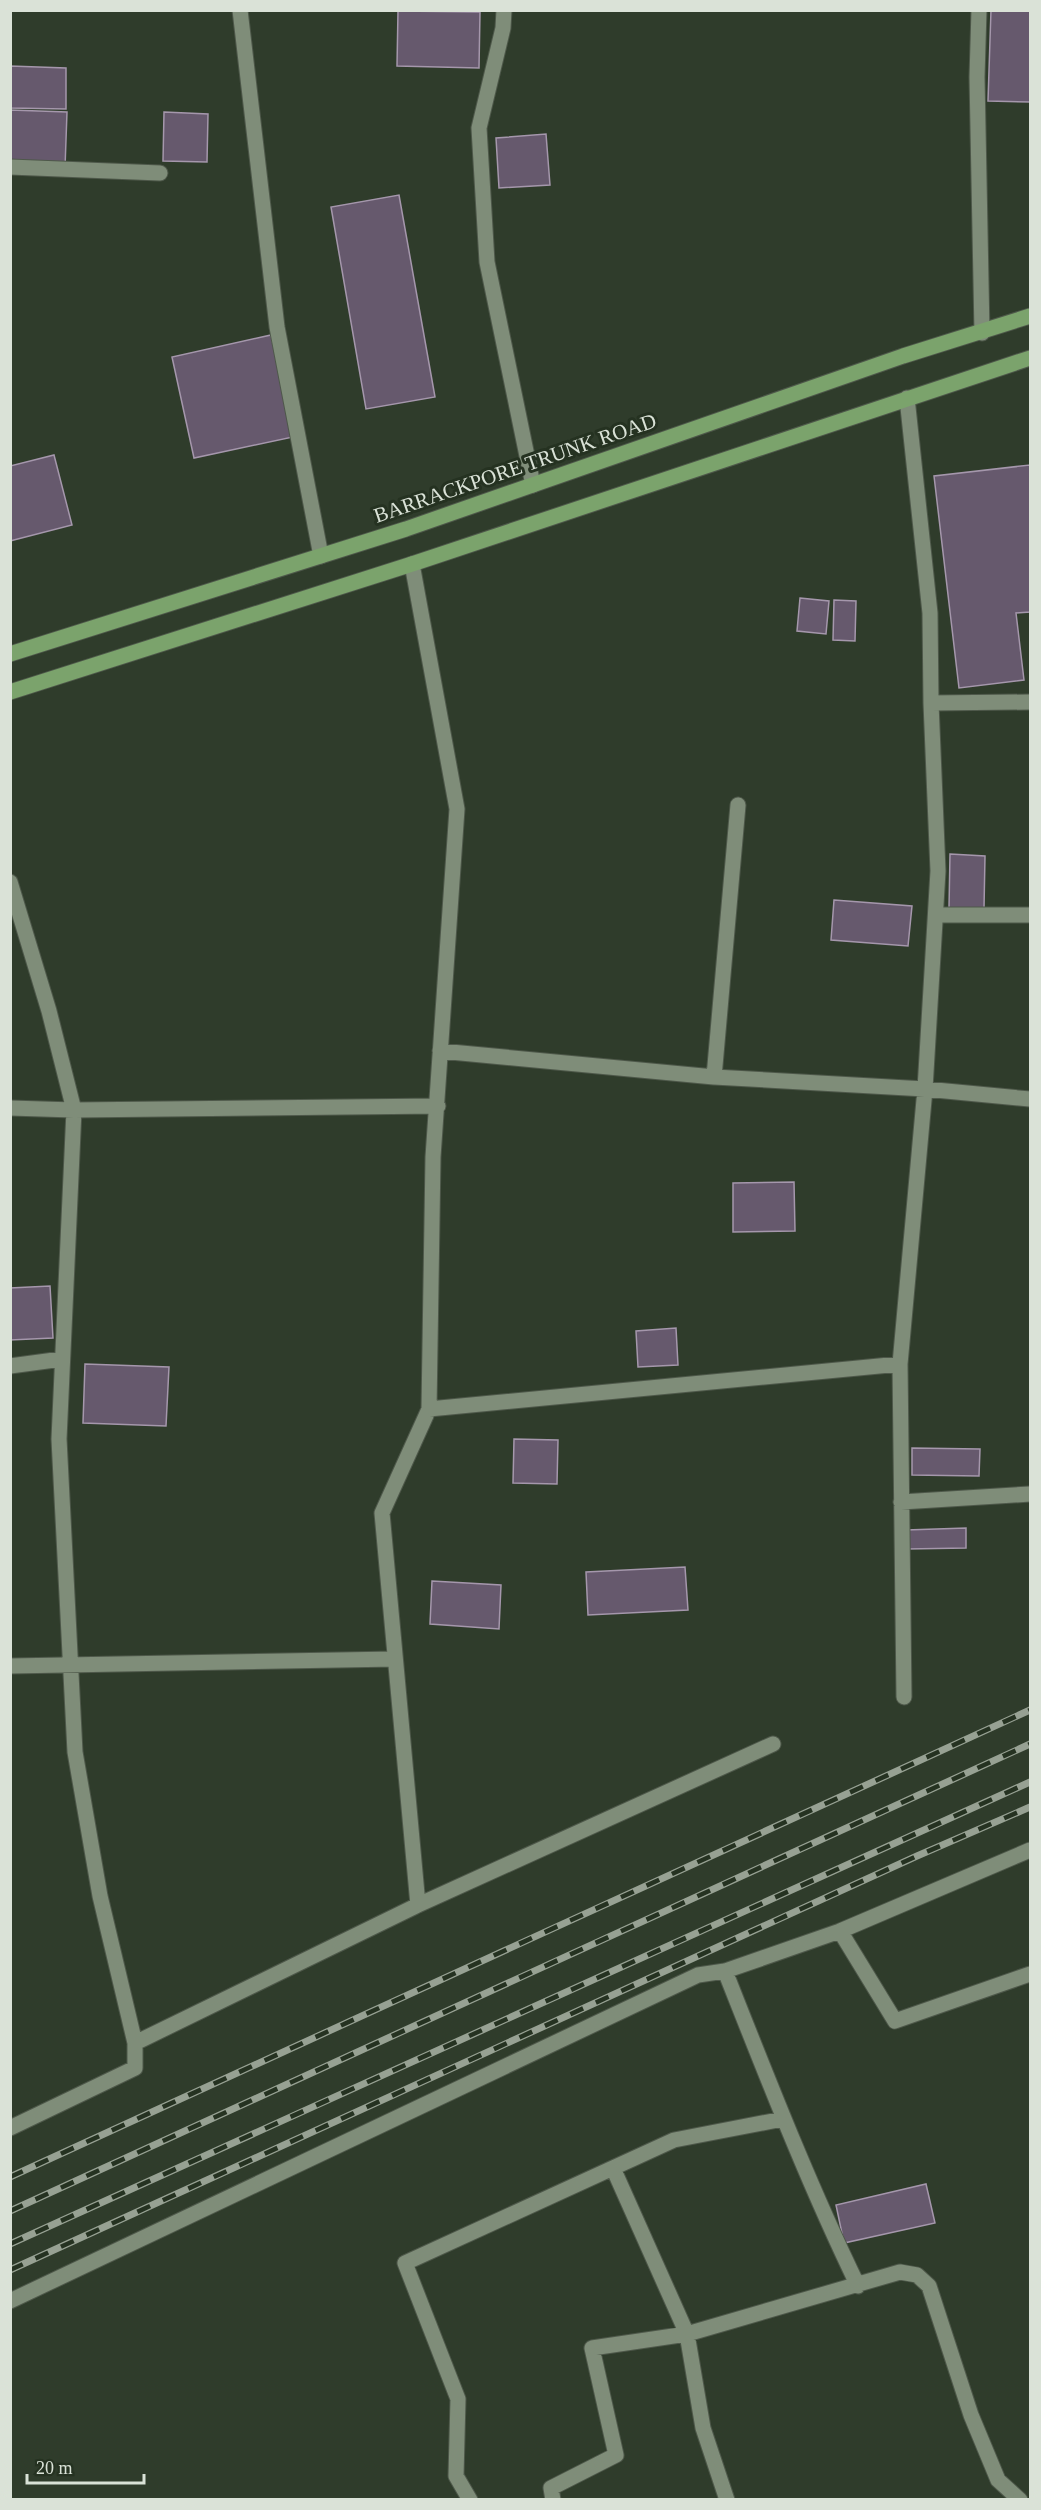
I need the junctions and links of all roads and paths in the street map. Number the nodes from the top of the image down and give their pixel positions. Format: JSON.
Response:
{"nodes":[{"id":1,"x":240,"y":10,"type":"edge"},
{"id":2,"x":504,"y":10,"type":"edge"},
{"id":3,"x":979,"y":10,"type":"edge"},
{"id":4,"x":10,"y":167,"type":"edge"},
{"id":5,"x":160,"y":173,"type":"dead end"},
{"id":6,"x":1030,"y":316,"type":"edge"},
{"id":7,"x":982,"y":333,"type":"junction"},
{"id":8,"x":1030,"y":358,"type":"edge"},
{"id":9,"x":907,"y":398,"type":"junction"},
{"id":10,"x":533,"y":484,"type":"junction"},
{"id":11,"x":321,"y":556,"type":"junction"},
{"id":12,"x":412,"y":564,"type":"junction"},
{"id":13,"x":10,"y":654,"type":"edge"},
{"id":14,"x":10,"y":692,"type":"edge"},
{"id":15,"x":1030,"y":702,"type":"edge"},
{"id":16,"x":931,"y":703,"type":"junction"},
{"id":17,"x":738,"y":804,"type":"dead end"},
{"id":18,"x":10,"y":882,"type":"edge"},
{"id":19,"x":936,"y":915,"type":"junction"},
{"id":20,"x":1030,"y":915,"type":"edge"},
{"id":21,"x":440,"y":1051,"type":"junction"},
{"id":22,"x":714,"y":1077,"type":"junction"},
{"id":23,"x":925,"y":1089,"type":"junction"},
{"id":24,"x":1030,"y":1099,"type":"edge"},
{"id":25,"x":438,"y":1106,"type":"junction"},
{"id":26,"x":10,"y":1108,"type":"edge"},
{"id":27,"x":74,"y":1110,"type":"junction"},
{"id":28,"x":62,"y":1359,"type":"junction"},
{"id":29,"x":900,"y":1364,"type":"junction"},
{"id":30,"x":10,"y":1366,"type":"edge"},
{"id":31,"x":429,"y":1408,"type":"junction"},
{"id":32,"x":1030,"y":1494,"type":"edge"},
{"id":33,"x":901,"y":1502,"type":"junction"},
{"id":34,"x":395,"y":1659,"type":"junction"},
{"id":35,"x":70,"y":1665,"type":"junction"},
{"id":36,"x":10,"y":1666,"type":"edge"},
{"id":37,"x":904,"y":1697,"type":"dead end"},
{"id":38,"x":773,"y":1744,"type":"dead end"},
{"id":39,"x":1030,"y":1850,"type":"edge"},
{"id":40,"x":418,"y":1905,"type":"junction"},
{"id":41,"x":840,"y":1931,"type":"junction"},
{"id":42,"x":725,"y":1971,"type":"junction"},
{"id":43,"x":1030,"y":1974,"type":"edge"},
{"id":44,"x":135,"y":2043,"type":"junction"},
{"id":45,"x":783,"y":2119,"type":"junction"},
{"id":46,"x":10,"y":2128,"type":"edge"},
{"id":47,"x":614,"y":2168,"type":"junction"},
{"id":48,"x":858,"y":2286,"type":"junction"},
{"id":49,"x":10,"y":2301,"type":"edge"},
{"id":50,"x":687,"y":2334,"type":"junction"},
{"id":51,"x":470,"y":2499,"type":"edge"},
{"id":52,"x":553,"y":2499,"type":"edge"},
{"id":53,"x":727,"y":2499,"type":"edge"},
{"id":54,"x":1020,"y":2499,"type":"edge"}],
"edges":[{"from":1,"to":11,"type":"street"},
{"from":2,"to":10,"type":"street"},
{"from":3,"to":7,"type":"street"},
{"from":4,"to":5,"type":"street"},
{"from":6,"to":7,"type":"main road","name":"BARRACKPORE TRUNK ROAD"},
{"from":7,"to":10,"type":"main road","name":"BARRACKPORE TRUNK ROAD"},
{"from":8,"to":9,"type":"main road"},
{"from":9,"to":12,"type":"main road"},
{"from":9,"to":16,"type":"street"},
{"from":10,"to":11,"type":"main road","name":"BARRACKPORE TRUNK ROAD"},
{"from":11,"to":13,"type":"main road","name":"BARRACKPORE TRUNK ROAD"},
{"from":12,"to":14,"type":"main road"},
{"from":12,"to":21,"type":"street"},
{"from":15,"to":16,"type":"street"},
{"from":16,"to":19,"type":"street"},
{"from":17,"to":22,"type":"street"},
{"from":18,"to":27,"type":"street"},
{"from":19,"to":20,"type":"street"},
{"from":19,"to":23,"type":"street"},
{"from":21,"to":22,"type":"street"},
{"from":21,"to":25,"type":"street"},
{"from":22,"to":23,"type":"street"},
{"from":23,"to":24,"type":"street"},
{"from":23,"to":29,"type":"street"},
{"from":25,"to":27,"type":"street"},
{"from":25,"to":31,"type":"street"},
{"from":26,"to":27,"type":"street"},
{"from":27,"to":28,"type":"street"},
{"from":28,"to":30,"type":"street"},
{"from":28,"to":35,"type":"street"},
{"from":29,"to":31,"type":"street"},
{"from":29,"to":33,"type":"street"},
{"from":31,"to":34,"type":"street"},
{"from":32,"to":33,"type":"street"},
{"from":33,"to":37,"type":"street"},
{"from":34,"to":35,"type":"street"},
{"from":34,"to":40,"type":"street"},
{"from":35,"to":36,"type":"street"},
{"from":35,"to":44,"type":"street"},
{"from":38,"to":40,"type":"street"},
{"from":39,"to":41,"type":"street"},
{"from":40,"to":44,"type":"street"},
{"from":41,"to":42,"type":"street"},
{"from":41,"to":43,"type":"street"},
{"from":42,"to":45,"type":"street"},
{"from":42,"to":49,"type":"street"},
{"from":44,"to":46,"type":"street"},
{"from":45,"to":47,"type":"street"},
{"from":45,"to":48,"type":"street"},
{"from":47,"to":50,"type":"street"},
{"from":47,"to":51,"type":"street"},
{"from":48,"to":50,"type":"street"},
{"from":48,"to":54,"type":"street"},
{"from":50,"to":52,"type":"street"},
{"from":50,"to":53,"type":"street"}]}
